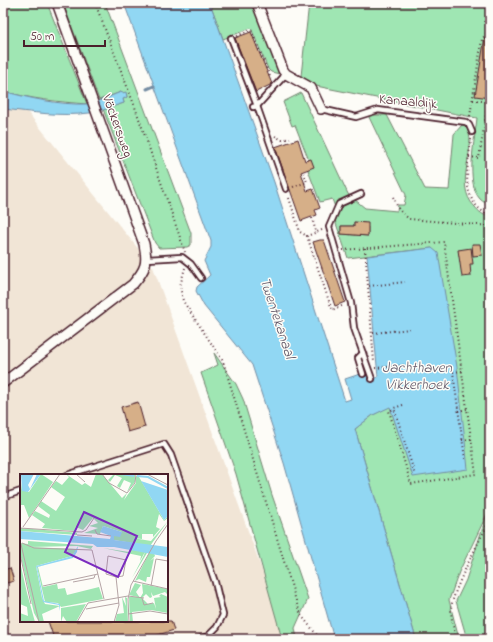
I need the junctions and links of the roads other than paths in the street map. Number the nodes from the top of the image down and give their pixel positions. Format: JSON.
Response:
{"nodes":[{"id":1,"x":57,"y":3,"type":"edge"},
{"id":2,"x":257,"y":3,"type":"edge"},
{"id":3,"x":231,"y":38,"type":"road end"},
{"id":4,"x":286,"y":74,"type":"junction"},
{"id":5,"x":255,"y":106,"type":"junction"},
{"id":6,"x":321,"y":109,"type":"joint"},
{"id":7,"x":472,"y":132,"type":"road end"},
{"id":8,"x":286,"y":189,"type":"road end"},
{"id":9,"x":361,"y":194,"type":"dead end"},
{"id":10,"x":147,"y":259,"type":"junction"},
{"id":11,"x":201,"y":278,"type":"dead end"},
{"id":12,"x":363,"y":353,"type":"junction"},
{"id":13,"x":363,"y":374,"type":"dead end"},
{"id":14,"x":372,"y":379,"type":"road end"},
{"id":15,"x":3,"y":382,"type":"edge"},
{"id":16,"x":70,"y":474,"type":"edge"},
{"id":17,"x":20,"y":491,"type":"edge"},
{"id":18,"x":3,"y":497,"type":"edge"},
{"id":19,"x":199,"y":639,"type":"edge"}],
"edges":[{"from":1,"to":10,"type":"street","name":"Vöckersweg"},
{"from":2,"to":4,"type":"street"},
{"from":3,"to":5,"type":"lane"},
{"from":4,"to":5,"type":"lane"},
{"from":4,"to":6,"type":"street","name":"Kanaaldijk"},
{"from":5,"to":8,"type":"lane"},
{"from":6,"to":7,"type":"lane","name":"Kanaaldijk"},
{"from":9,"to":12,"type":"lane"},
{"from":10,"to":11,"type":"lane"},
{"from":10,"to":15,"type":"street"},
{"from":12,"to":13,"type":"lane"},
{"from":12,"to":14,"type":"lane"},
{"from":16,"to":19,"type":"lane"},
{"from":17,"to":18,"type":"lane"}]}
